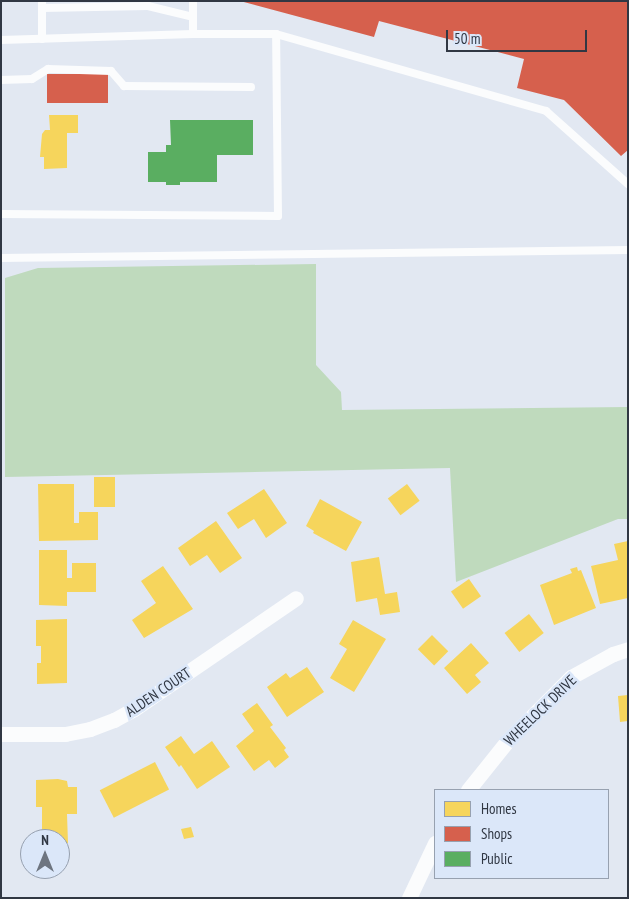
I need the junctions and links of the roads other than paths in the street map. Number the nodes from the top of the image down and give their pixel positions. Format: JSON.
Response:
{"nodes":[{"id":1,"x":193,"y":1,"type":"edge"},
{"id":2,"x":42,"y":4,"type":"edge"},
{"id":3,"x":193,"y":17,"type":"junction"},
{"id":4,"x":193,"y":34,"type":"junction"},
{"id":5,"x":276,"y":34,"type":"junction"},
{"id":6,"x":42,"y":39,"type":"junction"},
{"id":7,"x":1,"y":40,"type":"edge"},
{"id":8,"x":1,"y":80,"type":"edge"},
{"id":9,"x":251,"y":88,"type":"dead end"},
{"id":10,"x":628,"y":184,"type":"edge"},
{"id":11,"x":1,"y":214,"type":"edge"},
{"id":12,"x":628,"y":250,"type":"edge"},
{"id":13,"x":1,"y":258,"type":"edge"},
{"id":14,"x":296,"y":598,"type":"dead end"},
{"id":15,"x":628,"y":649,"type":"edge"},
{"id":16,"x":1,"y":734,"type":"edge"},
{"id":17,"x":469,"y":789,"type":"edge"},
{"id":18,"x":434,"y":845,"type":"edge"},
{"id":19,"x":408,"y":898,"type":"edge"}],
"edges":[{"from":1,"to":3,"type":"lane"},
{"from":2,"to":3,"type":"lane"},
{"from":2,"to":6,"type":"lane"},
{"from":3,"to":4,"type":"lane"},
{"from":4,"to":5,"type":"lane"},
{"from":4,"to":6,"type":"lane"},
{"from":5,"to":10,"type":"lane"},
{"from":5,"to":11,"type":"lane"},
{"from":6,"to":7,"type":"lane"},
{"from":8,"to":9,"type":"lane"},
{"from":12,"to":13,"type":"lane"},
{"from":14,"to":16,"type":"street","name":"ALDEN COURT"},
{"from":15,"to":17,"type":"street","name":"WHEELOCK DRIVE"},
{"from":18,"to":19,"type":"street"}]}
